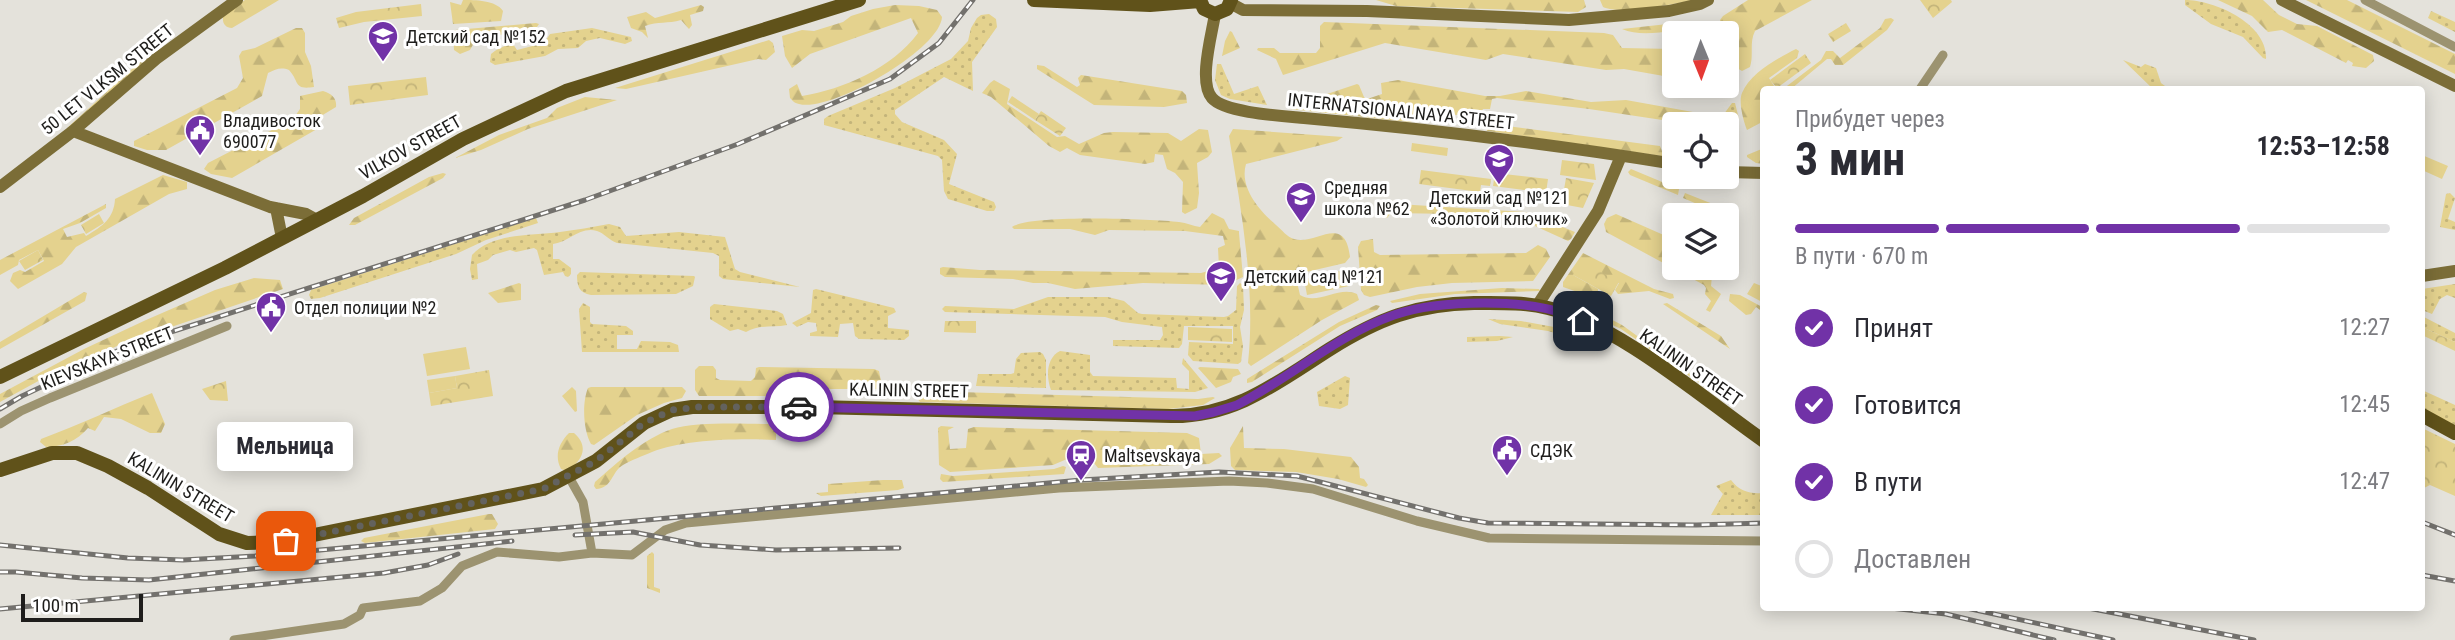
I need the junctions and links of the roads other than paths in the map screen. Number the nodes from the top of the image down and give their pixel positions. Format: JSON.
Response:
{"nodes":[{"id":1,"x":237,"y":0,"type":"edge"},
{"id":2,"x":859,"y":0,"type":"edge"},
{"id":3,"x":1034,"y":0,"type":"edge"},
{"id":4,"x":1708,"y":0,"type":"edge"},
{"id":5,"x":2282,"y":0,"type":"edge"},
{"id":6,"x":2365,"y":0,"type":"edge"},
{"id":7,"x":1200,"y":1,"type":"edge"},
{"id":8,"x":1092,"y":2,"type":"edge"},
{"id":9,"x":1231,"y":2,"type":"edge"},
{"id":10,"x":1215,"y":14,"type":"junction"},
{"id":11,"x":2455,"y":47,"type":"edge"},
{"id":12,"x":1943,"y":55,"type":"dead end"},
{"id":13,"x":1922,"y":86,"type":"edge"},
{"id":14,"x":2455,"y":86,"type":"edge"},
{"id":15,"x":73,"y":131,"type":"junction"},
{"id":16,"x":1621,"y":156,"type":"junction"},
{"id":17,"x":1662,"y":162,"type":"edge"},
{"id":18,"x":1739,"y":172,"type":"edge"},
{"id":19,"x":1760,"y":173,"type":"edge"},
{"id":20,"x":3,"y":183,"type":"edge"},
{"id":21,"x":276,"y":208,"type":"junction"},
{"id":22,"x":317,"y":220,"type":"junction"},
{"id":23,"x":282,"y":238,"type":"junction"},
{"id":24,"x":2455,"y":271,"type":"edge"},
{"id":25,"x":2425,"y":276,"type":"edge"},
{"id":26,"x":1537,"y":306,"type":"junction"},
{"id":27,"x":227,"y":326,"type":"dead end"},
{"id":28,"x":0,"y":377,"type":"edge"},
{"id":29,"x":2425,"y":417,"type":"edge"},
{"id":30,"x":0,"y":424,"type":"edge"},
{"id":31,"x":2455,"y":433,"type":"edge"},
{"id":32,"x":1760,"y":438,"type":"edge"},
{"id":33,"x":0,"y":470,"type":"edge"},
{"id":34,"x":569,"y":477,"type":"junction"},
{"id":35,"x":1760,"y":541,"type":"edge"},
{"id":36,"x":592,"y":553,"type":"junction"},
{"id":37,"x":234,"y":640,"type":"edge"}],
"edges":[{"from":1,"to":15,"type":"main road","name":"50 LET VLKSM STREET"},
{"from":2,"to":22,"type":"main road","name":"VILKOV STREET"},
{"from":3,"to":8,"type":"main road"},
{"from":4,"to":9,"type":"main road"},
{"from":5,"to":14,"type":"main road"},
{"from":6,"to":11,"type":"street"},
{"from":7,"to":8,"type":"main road"},
{"from":7,"to":10,"type":"main road"},
{"from":9,"to":10,"type":"main road"},
{"from":10,"to":16,"type":"main road","name":"INTERNATSIONALNAYA STREET"},
{"from":12,"to":13,"type":"street"},
{"from":15,"to":20,"type":"main road","name":"50 LET VLKSM STREET"},
{"from":15,"to":21,"type":"main road"},
{"from":16,"to":17,"type":"main road","name":"INTERNATSIONALNAYA STREET"},
{"from":16,"to":26,"type":"main road"},
{"from":18,"to":19,"type":"main road"},
{"from":21,"to":22,"type":"main road"},
{"from":21,"to":23,"type":"main road"},
{"from":22,"to":23,"type":"main road","name":"VILKOV STREET"},
{"from":23,"to":28,"type":"main road","name":"VILKOV STREET"},
{"from":24,"to":25,"type":"main road"},
{"from":26,"to":32,"type":"main road","name":"KALININ STREET"},
{"from":26,"to":34,"type":"main road","name":"KALININ STREET"},
{"from":27,"to":30,"type":"street","name":"KIEVSKAYA STREET"},
{"from":29,"to":31,"type":"main road"},
{"from":33,"to":34,"type":"main road","name":"KALININ STREET"},
{"from":34,"to":36,"type":"street"},
{"from":35,"to":36,"type":"street"},
{"from":36,"to":37,"type":"street"}]}
